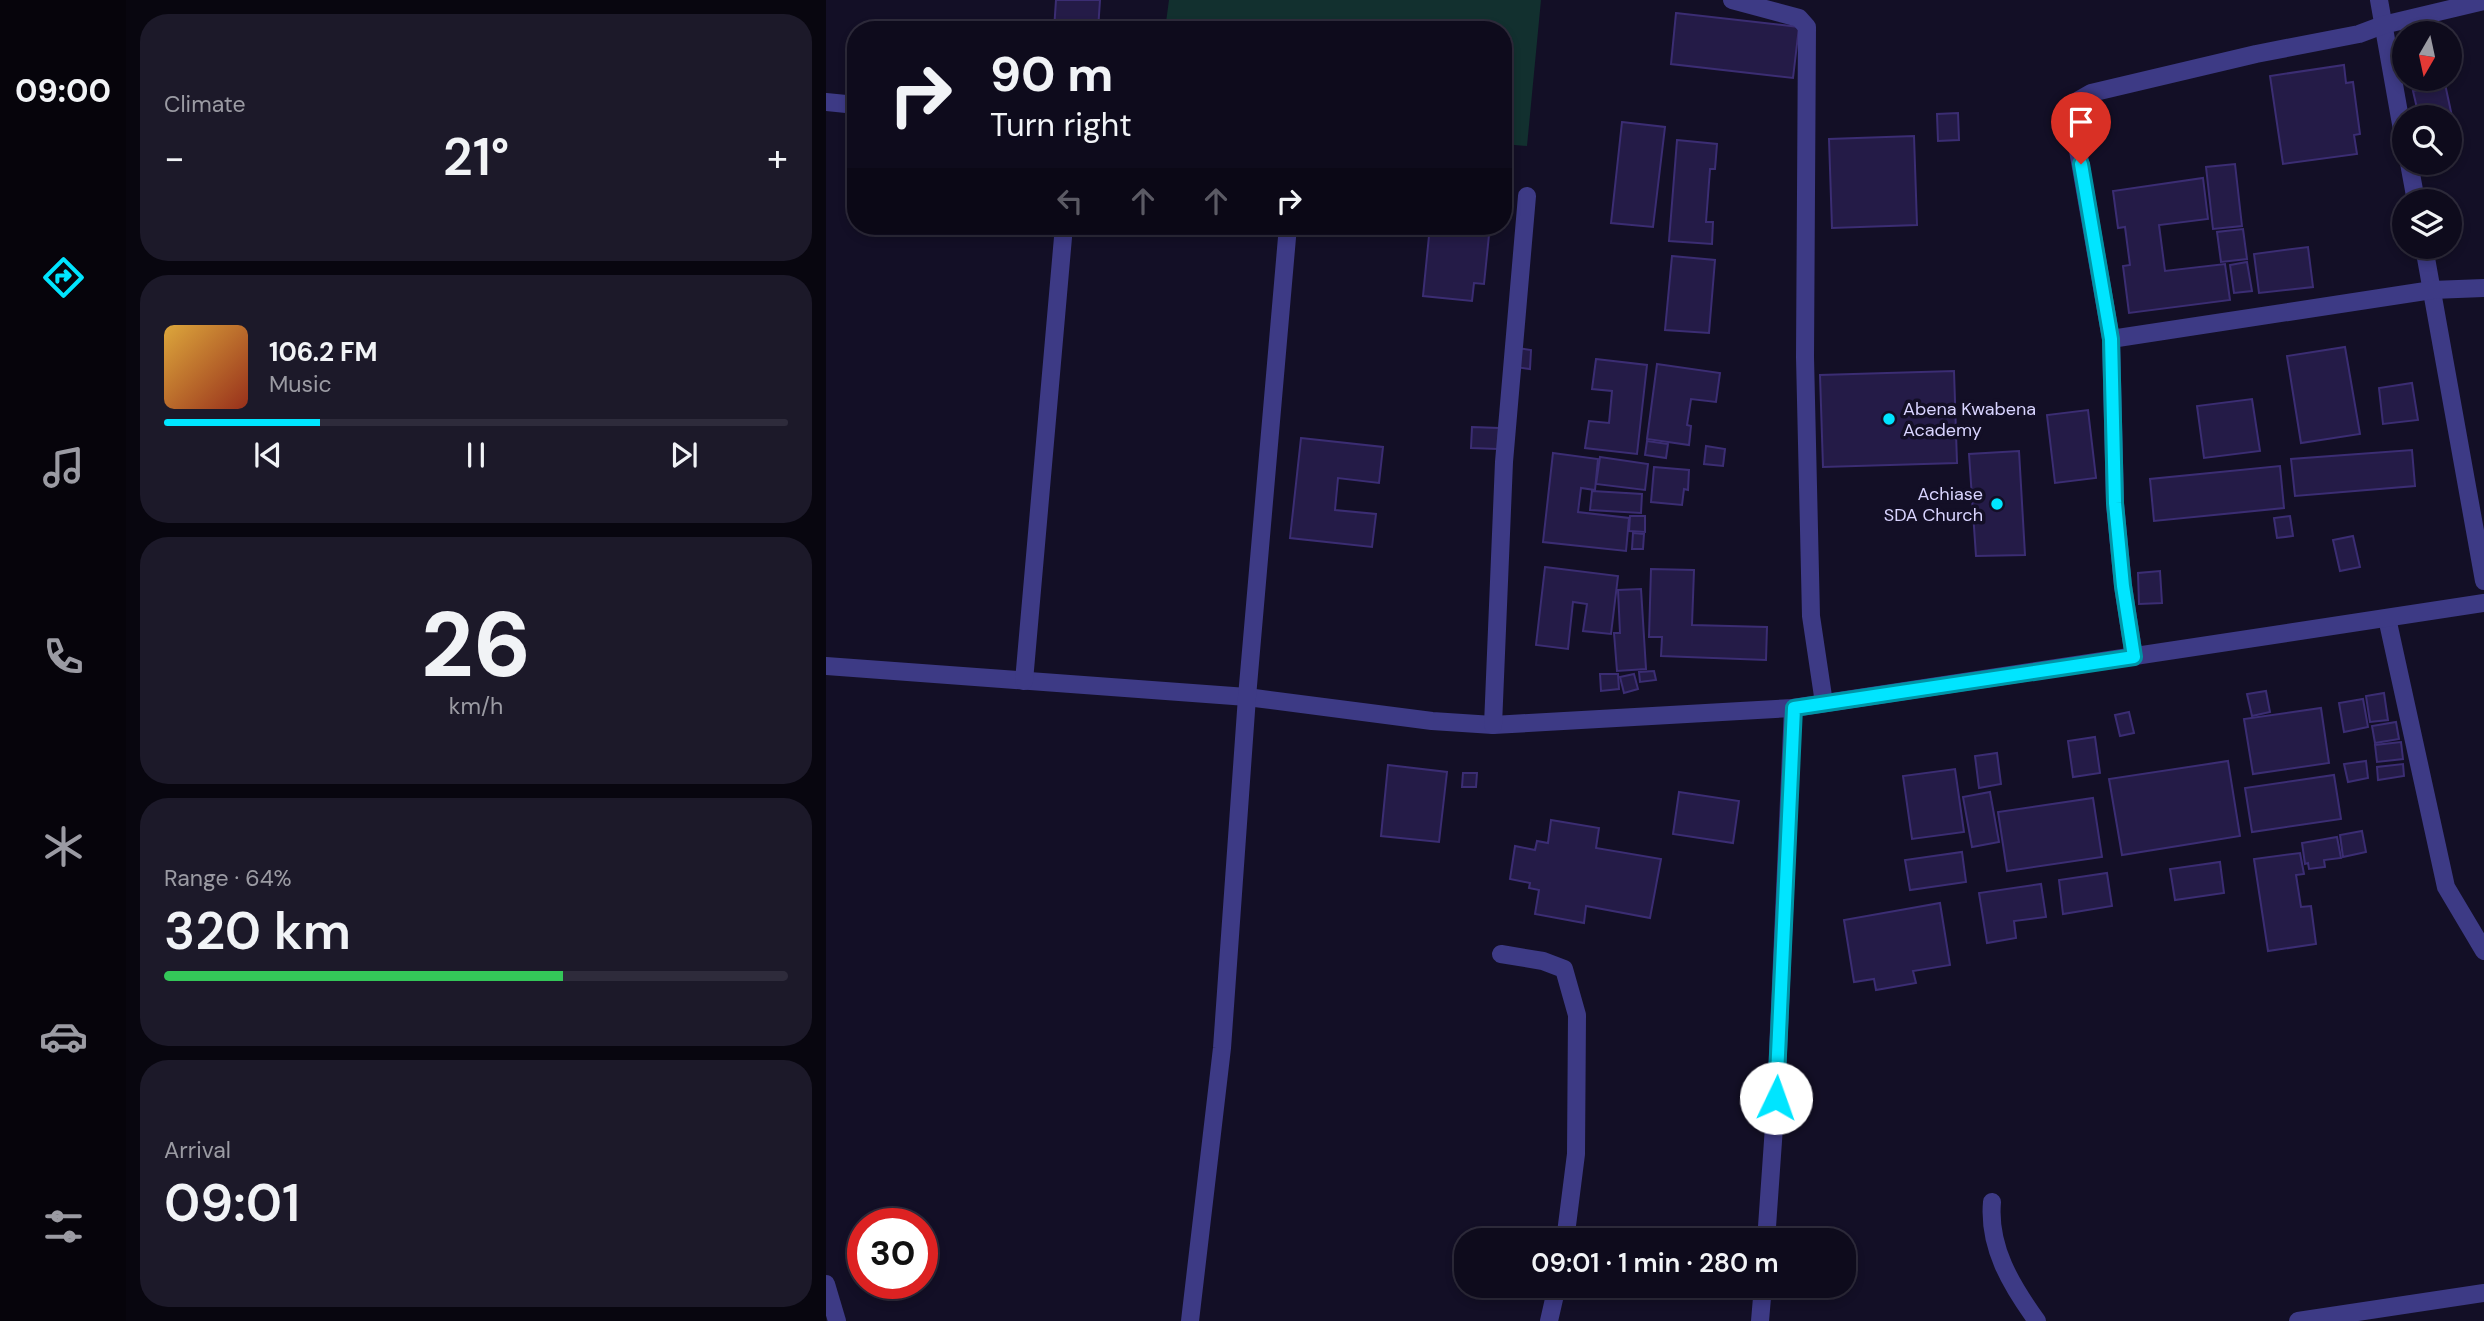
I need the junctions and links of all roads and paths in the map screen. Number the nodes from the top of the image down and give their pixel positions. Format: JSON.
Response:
{"nodes":[{"id":1,"x":1732,"y":0,"type":"edge"},
{"id":2,"x":2379,"y":0,"type":"edge"},
{"id":3,"x":2484,"y":1,"type":"edge"},
{"id":4,"x":2384,"y":25,"type":"junction"},
{"id":5,"x":826,"y":102,"type":"edge"},
{"id":6,"x":847,"y":103,"type":"edge"},
{"id":7,"x":2398,"y":105,"type":"edge"},
{"id":8,"x":1527,"y":195,"type":"dead end"},
{"id":9,"x":1063,"y":235,"type":"edge"},
{"id":10,"x":1287,"y":235,"type":"edge"},
{"id":11,"x":2426,"y":259,"type":"edge"},
{"id":12,"x":2484,"y":288,"type":"edge"},
{"id":13,"x":2432,"y":290,"type":"junction"},
{"id":14,"x":2111,"y":339,"type":"junction"},
{"id":15,"x":2484,"y":581,"type":"edge"},
{"id":16,"x":2484,"y":603,"type":"edge"},
{"id":17,"x":2387,"y":618,"type":"junction"},
{"id":18,"x":2134,"y":657,"type":"junction"},
{"id":19,"x":826,"y":666,"type":"edge"},
{"id":20,"x":1024,"y":681,"type":"junction"},
{"id":21,"x":1247,"y":697,"type":"junction"},
{"id":22,"x":1824,"y":703,"type":"junction"},
{"id":23,"x":1794,"y":708,"type":"junction"},
{"id":24,"x":1493,"y":725,"type":"junction"},
{"id":25,"x":2484,"y":951,"type":"edge"},
{"id":26,"x":1501,"y":954,"type":"dead end"},
{"id":27,"x":1992,"y":1202,"type":"dead end"},
{"id":28,"x":1567,"y":1228,"type":"edge"},
{"id":29,"x":1767,"y":1228,"type":"edge"},
{"id":30,"x":826,"y":1284,"type":"edge"},
{"id":31,"x":2484,"y":1293,"type":"edge"},
{"id":32,"x":1554,"y":1298,"type":"edge"},
{"id":33,"x":1762,"y":1298,"type":"edge"},
{"id":34,"x":836,"y":1321,"type":"edge"},
{"id":35,"x":1190,"y":1321,"type":"edge"},
{"id":36,"x":1549,"y":1321,"type":"edge"},
{"id":37,"x":1760,"y":1321,"type":"edge"},
{"id":38,"x":2037,"y":1321,"type":"edge"},
{"id":39,"x":2298,"y":1321,"type":"edge"}],
"edges":[{"from":1,"to":22,"type":"street"},
{"from":2,"to":4,"type":"street"},
{"from":3,"to":4,"type":"street"},
{"from":4,"to":7,"type":"street"},
{"from":4,"to":14,"type":"street"},
{"from":5,"to":6,"type":"street"},
{"from":8,"to":24,"type":"street"},
{"from":9,"to":20,"type":"street"},
{"from":10,"to":21,"type":"street"},
{"from":11,"to":13,"type":"street"},
{"from":12,"to":13,"type":"street"},
{"from":13,"to":14,"type":"street"},
{"from":13,"to":15,"type":"street"},
{"from":14,"to":18,"type":"street"},
{"from":16,"to":17,"type":"street"},
{"from":17,"to":18,"type":"street"},
{"from":17,"to":25,"type":"street"},
{"from":18,"to":22,"type":"street"},
{"from":19,"to":20,"type":"street"},
{"from":20,"to":21,"type":"street"},
{"from":21,"to":24,"type":"street"},
{"from":21,"to":35,"type":"street"},
{"from":22,"to":23,"type":"street"},
{"from":23,"to":24,"type":"street"},
{"from":23,"to":29,"type":"street"},
{"from":26,"to":28,"type":"street"},
{"from":27,"to":38,"type":"street"},
{"from":30,"to":34,"type":"street"},
{"from":31,"to":39,"type":"street"},
{"from":32,"to":36,"type":"street"},
{"from":33,"to":37,"type":"street"}]}
